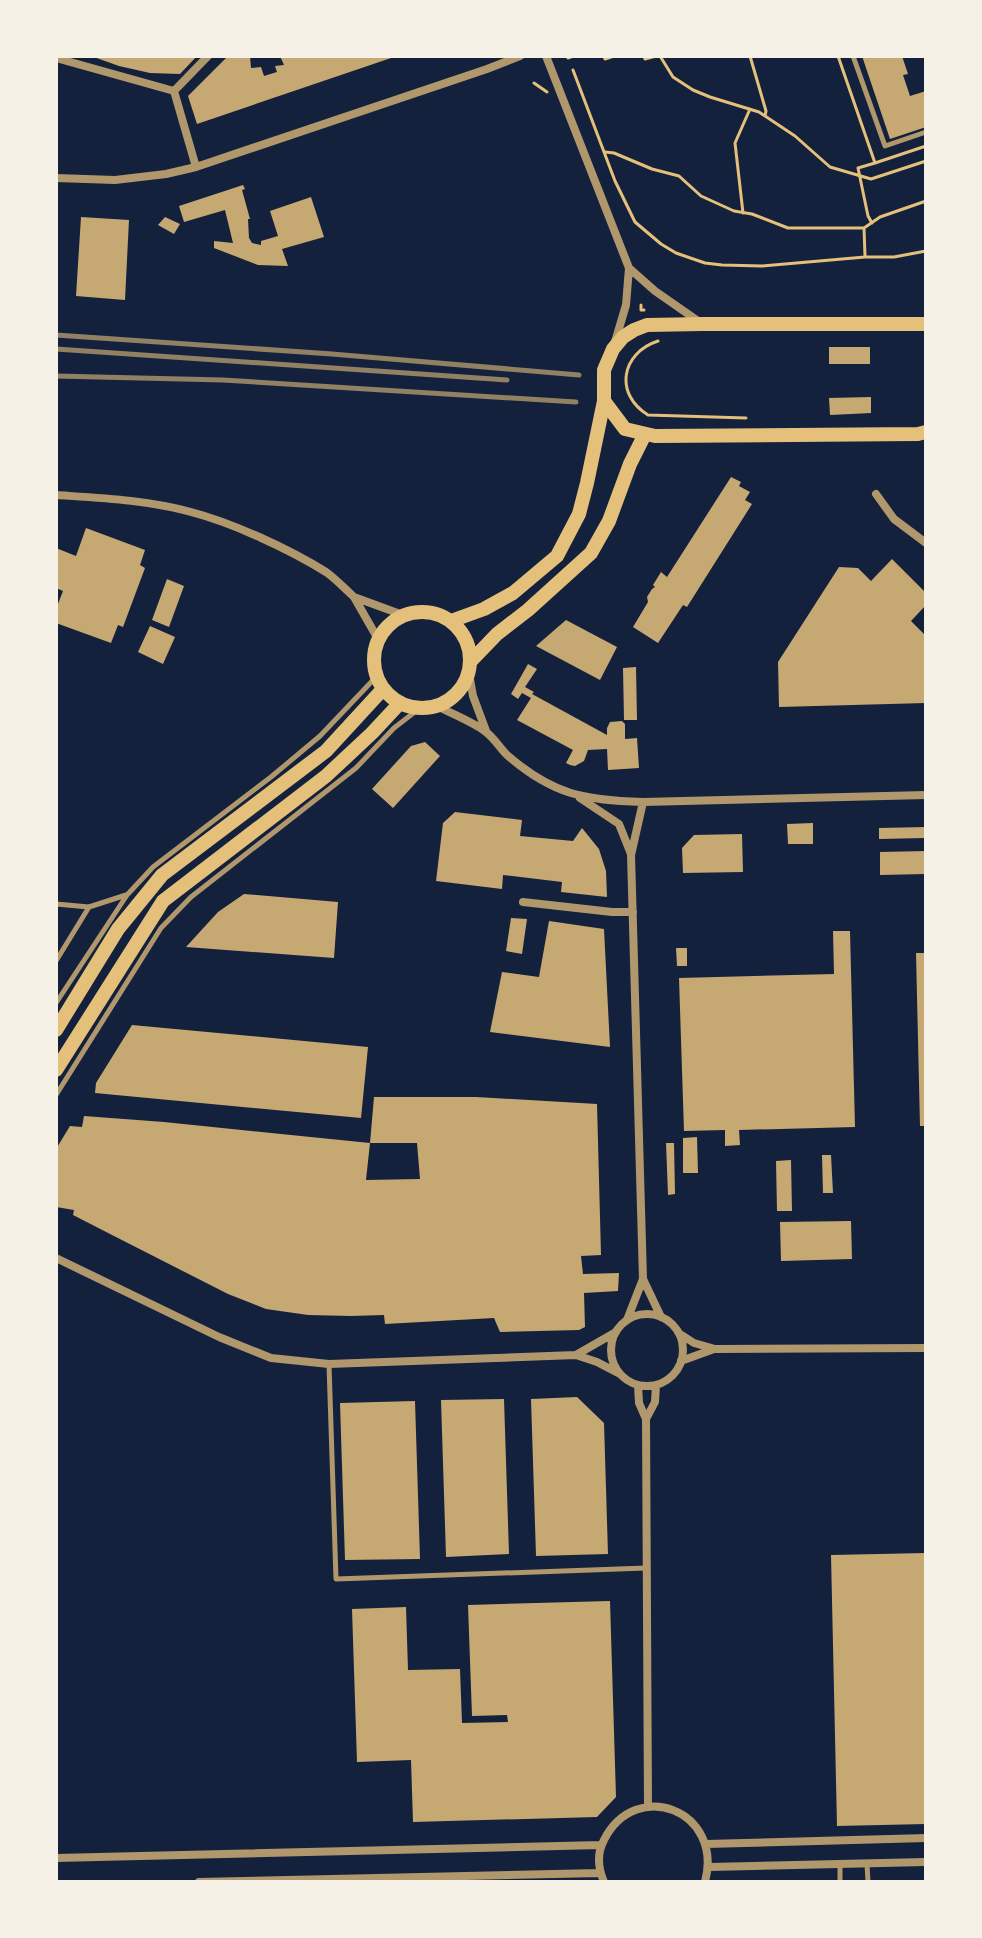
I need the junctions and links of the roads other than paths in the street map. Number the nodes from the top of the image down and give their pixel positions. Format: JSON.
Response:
{"nodes":[{"id":1,"x":208,"y":56,"type":"edge"},
{"id":2,"x":520,"y":56,"type":"edge"},
{"id":3,"x":546,"y":56,"type":"edge"},
{"id":4,"x":853,"y":56,"type":"edge"},
{"id":5,"x":56,"y":57,"type":"edge"},
{"id":6,"x":174,"y":91,"type":"junction"},
{"id":7,"x":926,"y":132,"type":"edge"},
{"id":8,"x":196,"y":167,"type":"junction"},
{"id":9,"x":56,"y":178,"type":"edge"},
{"id":10,"x":629,"y":268,"type":"junction"},
{"id":11,"x":702,"y":324,"type":"junction"},
{"id":12,"x":926,"y":324,"type":"edge"},
{"id":13,"x":613,"y":349,"type":"junction"},
{"id":14,"x":604,"y":401,"type":"junction"},
{"id":15,"x":926,"y":432,"type":"edge"},
{"id":16,"x":645,"y":434,"type":"junction"},
{"id":17,"x":876,"y":494,"type":"dead end"},
{"id":18,"x":56,"y":495,"type":"edge"},
{"id":19,"x":926,"y":543,"type":"edge"},
{"id":20,"x":354,"y":597,"type":"junction"},
{"id":21,"x":403,"y":615,"type":"junction"},
{"id":22,"x":451,"y":621,"type":"junction"},
{"id":23,"x":378,"y":639,"type":"junction"},
{"id":24,"x":470,"y":667,"type":"junction"},
{"id":25,"x":380,"y":683,"type":"junction"},
{"id":26,"x":400,"y":703,"type":"junction"},
{"id":27,"x":437,"y":706,"type":"junction"},
{"id":28,"x":420,"y":708,"type":"junction"},
{"id":29,"x":486,"y":732,"type":"junction"},
{"id":30,"x":926,"y":795,"type":"edge"},
{"id":31,"x":577,"y":796,"type":"junction"},
{"id":32,"x":643,"y":802,"type":"junction"},
{"id":33,"x":631,"y":855,"type":"junction"},
{"id":34,"x":127,"y":895,"type":"junction"},
{"id":35,"x":523,"y":902,"type":"dead end"},
{"id":36,"x":56,"y":904,"type":"edge"},
{"id":37,"x":89,"y":907,"type":"junction"},
{"id":38,"x":633,"y":912,"type":"junction"},
{"id":39,"x":56,"y":961,"type":"edge"},
{"id":40,"x":56,"y":1003,"type":"edge"},
{"id":41,"x":56,"y":1030,"type":"edge"},
{"id":42,"x":56,"y":1070,"type":"edge"},
{"id":43,"x":56,"y":1095,"type":"edge"},
{"id":44,"x":56,"y":1258,"type":"edge"},
{"id":45,"x":643,"y":1279,"type":"junction"},
{"id":46,"x":661,"y":1317,"type":"junction"},
{"id":47,"x":627,"y":1320,"type":"junction"},
{"id":48,"x":616,"y":1332,"type":"junction"},
{"id":49,"x":680,"y":1334,"type":"junction"},
{"id":50,"x":926,"y":1348,"type":"edge"},
{"id":51,"x":715,"y":1349,"type":"junction"},
{"id":52,"x":576,"y":1355,"type":"junction"},
{"id":53,"x":681,"y":1361,"type":"junction"},
{"id":54,"x":329,"y":1364,"type":"junction"},
{"id":55,"x":620,"y":1374,"type":"junction"},
{"id":56,"x":638,"y":1385,"type":"junction"},
{"id":57,"x":656,"y":1385,"type":"junction"},
{"id":58,"x":646,"y":1419,"type":"junction"},
{"id":59,"x":646,"y":1568,"type":"junction"},
{"id":60,"x":648,"y":1807,"type":"junction"},
{"id":61,"x":926,"y":1838,"type":"edge"},
{"id":62,"x":706,"y":1844,"type":"junction"},
{"id":63,"x":601,"y":1845,"type":"junction"},
{"id":64,"x":56,"y":1858,"type":"edge"},
{"id":65,"x":926,"y":1862,"type":"edge"},
{"id":66,"x":867,"y":1863,"type":"junction"},
{"id":67,"x":840,"y":1864,"type":"junction"},
{"id":68,"x":709,"y":1867,"type":"junction"},
{"id":69,"x":602,"y":1878,"type":"edge"},
{"id":70,"x":443,"y":1879,"type":"edge"},
{"id":71,"x":476,"y":1879,"type":"edge"},
{"id":72,"x":199,"y":1882,"type":"edge"},
{"id":73,"x":705,"y":1882,"type":"edge"},
{"id":74,"x":840,"y":1882,"type":"edge"},
{"id":75,"x":868,"y":1882,"type":"edge"}],
"edges":[{"from":1,"to":6,"type":"street"},
{"from":2,"to":8,"type":"street"},
{"from":3,"to":10,"type":"street"},
{"from":4,"to":7,"type":"lane"},
{"from":5,"to":6,"type":"street"},
{"from":6,"to":8,"type":"street"},
{"from":8,"to":9,"type":"street"},
{"from":10,"to":11,"type":"street"},
{"from":10,"to":13,"type":"street"},
{"from":11,"to":12,"type":"main road"},
{"from":11,"to":13,"type":"main road"},
{"from":13,"to":14,"type":"main road"},
{"from":14,"to":16,"type":"main road"},
{"from":14,"to":22,"type":"main road"},
{"from":15,"to":16,"type":"main road"},
{"from":16,"to":24,"type":"main road"},
{"from":17,"to":19,"type":"street"},
{"from":18,"to":20,"type":"street"},
{"from":20,"to":21,"type":"street"},
{"from":20,"to":23,"type":"street"},
{"from":21,"to":22,"type":"main road"},
{"from":21,"to":23,"type":"main road"},
{"from":22,"to":24,"type":"main road"},
{"from":23,"to":25,"type":"main road"},
{"from":24,"to":27,"type":"main road"},
{"from":24,"to":29,"type":"street"},
{"from":25,"to":26,"type":"main road"},
{"from":25,"to":34,"type":"lane"},
{"from":25,"to":41,"type":"main road"},
{"from":26,"to":28,"type":"main road"},
{"from":26,"to":42,"type":"main road"},
{"from":27,"to":28,"type":"main road"},
{"from":27,"to":29,"type":"street"},
{"from":28,"to":43,"type":"lane"},
{"from":29,"to":31,"type":"street"},
{"from":30,"to":32,"type":"street"},
{"from":31,"to":32,"type":"street"},
{"from":31,"to":33,"type":"street"},
{"from":32,"to":33,"type":"street"},
{"from":33,"to":38,"type":"street"},
{"from":34,"to":37,"type":"lane"},
{"from":34,"to":40,"type":"lane"},
{"from":35,"to":38,"type":"street"},
{"from":36,"to":37,"type":"lane"},
{"from":37,"to":39,"type":"lane"},
{"from":38,"to":45,"type":"street"},
{"from":44,"to":54,"type":"street"},
{"from":45,"to":46,"type":"street"},
{"from":45,"to":47,"type":"street"},
{"from":46,"to":47,"type":"street"},
{"from":46,"to":49,"type":"street"},
{"from":47,"to":48,"type":"street"},
{"from":48,"to":52,"type":"street"},
{"from":48,"to":55,"type":"street"},
{"from":49,"to":51,"type":"street"},
{"from":49,"to":53,"type":"street"},
{"from":50,"to":51,"type":"street"},
{"from":51,"to":53,"type":"street"},
{"from":52,"to":54,"type":"street"},
{"from":52,"to":55,"type":"street"},
{"from":53,"to":57,"type":"street"},
{"from":54,"to":59,"type":"lane"},
{"from":55,"to":56,"type":"street"},
{"from":56,"to":57,"type":"street"},
{"from":56,"to":58,"type":"street"},
{"from":57,"to":58,"type":"street"},
{"from":58,"to":59,"type":"street"},
{"from":59,"to":60,"type":"street"},
{"from":60,"to":62,"type":"street"},
{"from":60,"to":63,"type":"street"},
{"from":61,"to":62,"type":"street"},
{"from":62,"to":68,"type":"street"},
{"from":63,"to":64,"type":"street"},
{"from":63,"to":69,"type":"street"},
{"from":65,"to":66,"type":"street"},
{"from":66,"to":67,"type":"street"},
{"from":66,"to":75,"type":"lane"},
{"from":67,"to":68,"type":"street"},
{"from":67,"to":74,"type":"lane"},
{"from":68,"to":73,"type":"street"},
{"from":69,"to":71,"type":"street"},
{"from":70,"to":71,"type":"street"},
{"from":70,"to":72,"type":"street"}]}
